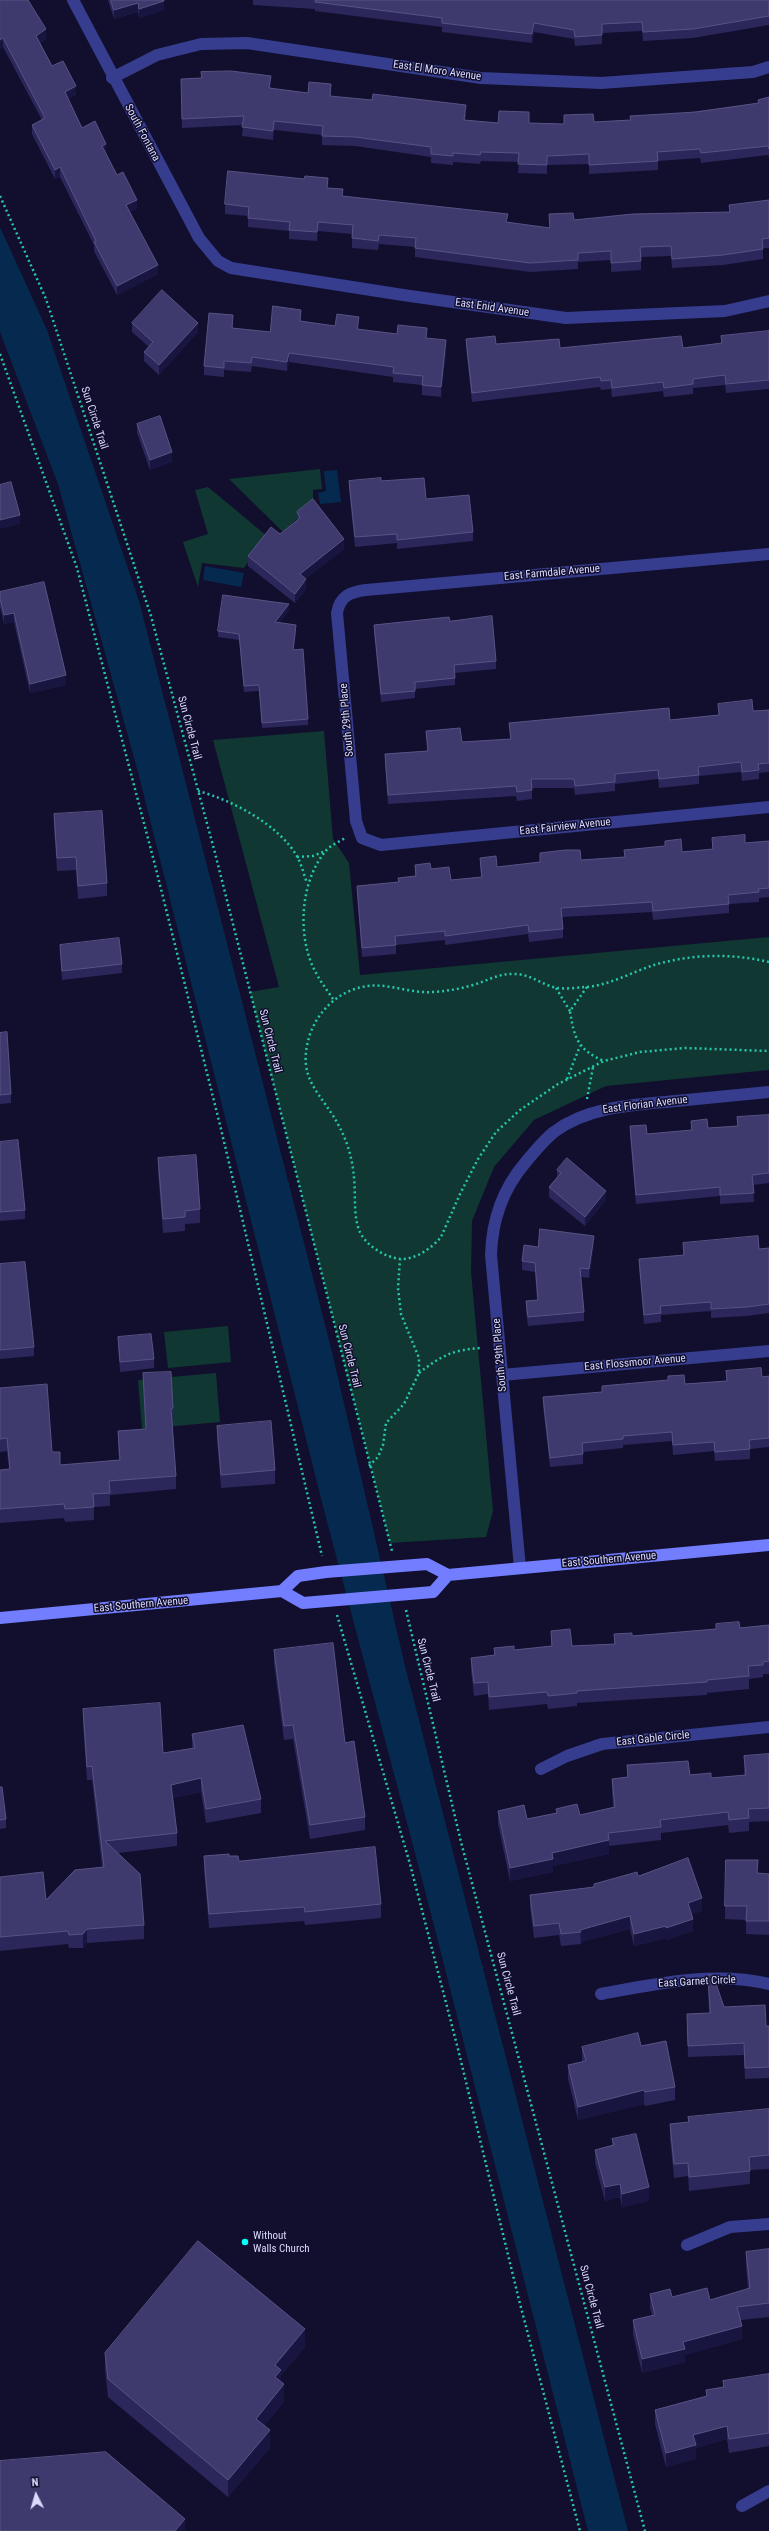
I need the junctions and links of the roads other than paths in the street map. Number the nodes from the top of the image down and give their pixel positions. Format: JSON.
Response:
{"nodes":[{"id":1,"x":73,"y":0,"type":"edge"},
{"id":2,"x":769,"y":67,"type":"edge"},
{"id":3,"x":112,"y":78,"type":"junction"},
{"id":4,"x":218,"y":261,"type":"joint"},
{"id":5,"x":769,"y":301,"type":"edge"},
{"id":6,"x":769,"y":554,"type":"edge"},
{"id":7,"x":339,"y":602,"type":"joint"},
{"id":8,"x":769,"y":807,"type":"edge"},
{"id":9,"x":360,"y":834,"type":"joint"},
{"id":10,"x":769,"y":1092,"type":"edge"},
{"id":11,"x":534,"y":1152,"type":"joint"},
{"id":12,"x":769,"y":1352,"type":"edge"},
{"id":13,"x":502,"y":1375,"type":"junction"},
{"id":14,"x":769,"y":1545,"type":"edge"},
{"id":15,"x":520,"y":1568,"type":"junction"},
{"id":16,"x":448,"y":1574,"type":"junction"},
{"id":17,"x":282,"y":1591,"type":"junction"},
{"id":18,"x":0,"y":1618,"type":"edge"},
{"id":19,"x":769,"y":1727,"type":"edge"},
{"id":20,"x":541,"y":1769,"type":"dead end"},
{"id":21,"x":769,"y":1984,"type":"edge"},
{"id":22,"x":602,"y":1994,"type":"dead end"},
{"id":23,"x":769,"y":2224,"type":"edge"},
{"id":24,"x":687,"y":2245,"type":"dead end"},
{"id":25,"x":769,"y":2491,"type":"edge"},
{"id":26,"x":742,"y":2506,"type":"dead end"}],
"edges":[{"from":1,"to":3,"type":"street","name":"South Fontana"},
{"from":2,"to":3,"type":"street","name":"East El Moro Avenue"},
{"from":3,"to":4,"type":"street","name":"South Fontana"},
{"from":4,"to":5,"type":"street","name":"East Enid Avenue"},
{"from":6,"to":7,"type":"street","name":"East Farmdale Avenue"},
{"from":7,"to":9,"type":"street","name":"South 29th Place"},
{"from":8,"to":9,"type":"street","name":"East Fairview Avenue"},
{"from":10,"to":11,"type":"street","name":"East Florian Avenue"},
{"from":11,"to":13,"type":"street","name":"South 29th Place"},
{"from":12,"to":13,"type":"street","name":"East Flossmoor Avenue"},
{"from":13,"to":15,"type":"street","name":"South 29th Place"},
{"from":14,"to":15,"type":"main road","name":"East Southern Avenue"},
{"from":15,"to":16,"type":"main road","name":"East Southern Avenue"},
{"from":16,"to":17,"type":"main road"},
{"from":16,"to":17,"type":"main road"},
{"from":17,"to":18,"type":"main road","name":"East Southern Avenue"},
{"from":19,"to":20,"type":"street","name":"East Gable Circle"},
{"from":21,"to":22,"type":"street","name":"East Garnet Circle"},
{"from":23,"to":24,"type":"street"},
{"from":25,"to":26,"type":"street"}]}
